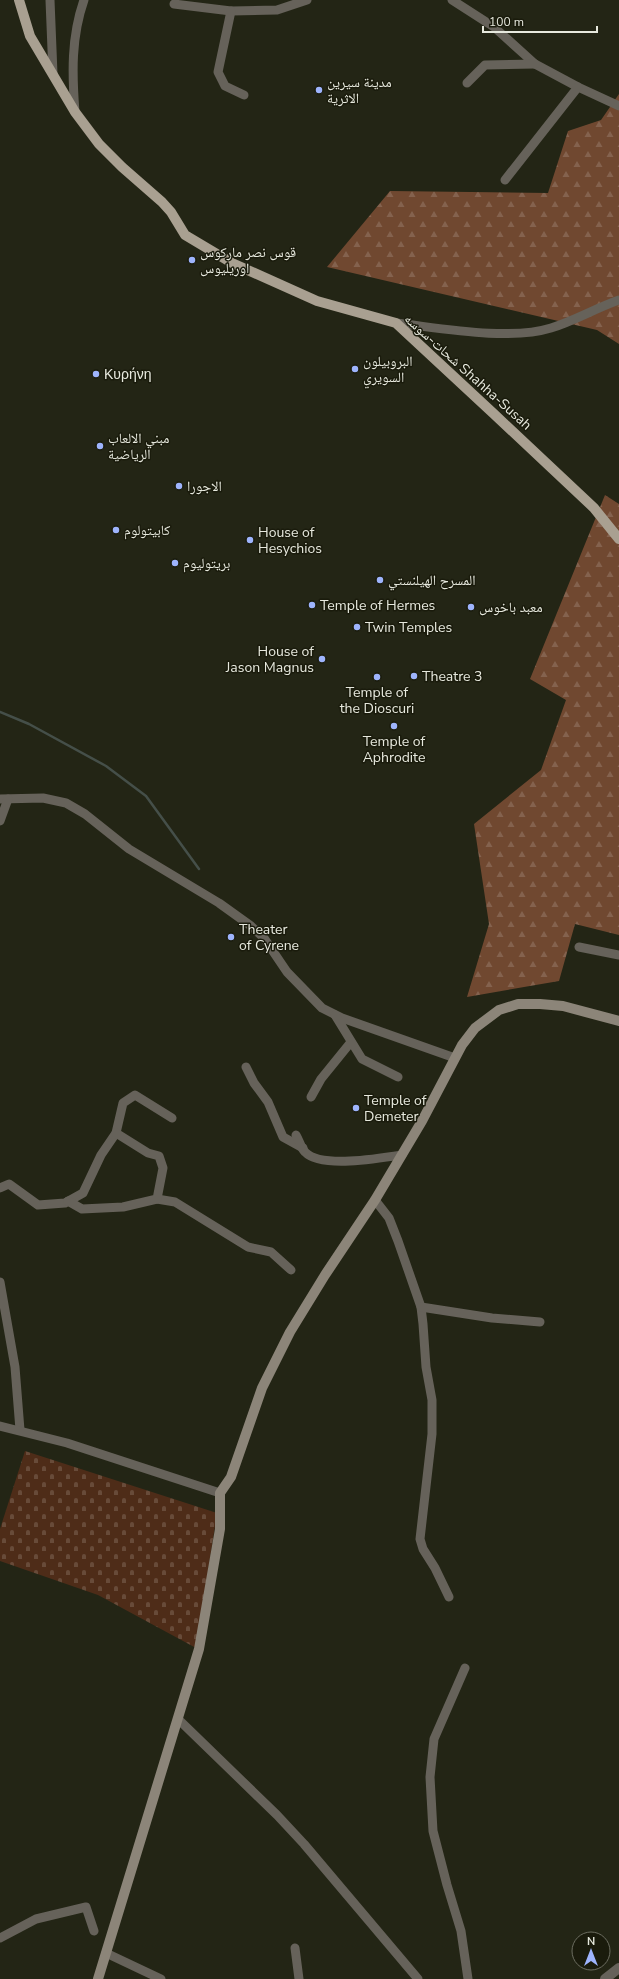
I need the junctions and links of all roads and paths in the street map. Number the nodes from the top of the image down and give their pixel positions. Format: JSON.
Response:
{"nodes":[{"id":1,"x":19,"y":0,"type":"edge"},
{"id":2,"x":50,"y":0,"type":"edge"},
{"id":3,"x":84,"y":0,"type":"edge"},
{"id":4,"x":308,"y":0,"type":"edge"},
{"id":5,"x":452,"y":0,"type":"edge"},
{"id":6,"x":174,"y":4,"type":"dead end"},
{"id":7,"x":231,"y":11,"type":"junction"},
{"id":8,"x":535,"y":64,"type":"junction"},
{"id":9,"x":53,"y":75,"type":"junction"},
{"id":10,"x":467,"y":83,"type":"dead end"},
{"id":11,"x":578,"y":87,"type":"junction"},
{"id":12,"x":244,"y":95,"type":"dead end"},
{"id":13,"x":619,"y":106,"type":"edge"},
{"id":14,"x":75,"y":112,"type":"junction"},
{"id":15,"x":505,"y":180,"type":"dead end"},
{"id":16,"x":619,"y":300,"type":"edge"},
{"id":17,"x":396,"y":324,"type":"junction"},
{"id":18,"x":619,"y":539,"type":"edge"},
{"id":19,"x":4,"y":799,"type":"edge"},
{"id":20,"x":0,"y":821,"type":"edge"},
{"id":21,"x":579,"y":947,"type":"dead end"},
{"id":22,"x":619,"y":955,"type":"edge"},
{"id":23,"x":335,"y":1015,"type":"junction"},
{"id":24,"x":619,"y":1021,"type":"edge"},
{"id":25,"x":351,"y":1042,"type":"junction"},
{"id":26,"x":455,"y":1058,"type":"junction"},
{"id":27,"x":246,"y":1067,"type":"dead end"},
{"id":28,"x":398,"y":1077,"type":"dead end"},
{"id":29,"x":311,"y":1097,"type":"dead end"},
{"id":30,"x":172,"y":1118,"type":"dead end"},
{"id":31,"x":116,"y":1133,"type":"junction"},
{"id":32,"x":296,"y":1135,"type":"dead end"},
{"id":33,"x":303,"y":1148,"type":"junction"},
{"id":34,"x":402,"y":1155,"type":"junction"},
{"id":35,"x":0,"y":1188,"type":"edge"},
{"id":36,"x":157,"y":1200,"type":"junction"},
{"id":37,"x":376,"y":1200,"type":"junction"},
{"id":38,"x":68,"y":1201,"type":"junction"},
{"id":39,"x":291,"y":1270,"type":"dead end"},
{"id":40,"x":0,"y":1282,"type":"edge"},
{"id":41,"x":421,"y":1308,"type":"junction"},
{"id":42,"x":540,"y":1322,"type":"dead end"},
{"id":43,"x":0,"y":1426,"type":"edge"},
{"id":44,"x":20,"y":1430,"type":"junction"},
{"id":45,"x":220,"y":1493,"type":"junction"},
{"id":46,"x":449,"y":1597,"type":"dead end"},
{"id":47,"x":465,"y":1668,"type":"dead end"},
{"id":48,"x":178,"y":1719,"type":"junction"},
{"id":49,"x":94,"y":1931,"type":"dead end"},
{"id":50,"x":0,"y":1938,"type":"edge"},
{"id":51,"x":295,"y":1948,"type":"dead end"},
{"id":52,"x":106,"y":1953,"type":"junction"},
{"id":53,"x":619,"y":1968,"type":"edge"},
{"id":54,"x":98,"y":1979,"type":"edge"},
{"id":55,"x":161,"y":1979,"type":"edge"},
{"id":56,"x":299,"y":1979,"type":"edge"},
{"id":57,"x":418,"y":1979,"type":"edge"},
{"id":58,"x":468,"y":1979,"type":"edge"},
{"id":59,"x":605,"y":1979,"type":"edge"}],
"edges":[{"from":1,"to":9,"type":"main road","name":"شحات-سوسه Shahha-Susah"},
{"from":2,"to":9,"type":"street"},
{"from":3,"to":14,"type":"street"},
{"from":4,"to":7,"type":"street"},
{"from":5,"to":8,"type":"street"},
{"from":6,"to":7,"type":"street"},
{"from":7,"to":12,"type":"street"},
{"from":8,"to":10,"type":"street"},
{"from":8,"to":11,"type":"street"},
{"from":9,"to":14,"type":"main road","name":"شحات-سوسه Shahha-Susah"},
{"from":11,"to":13,"type":"street"},
{"from":11,"to":15,"type":"street"},
{"from":14,"to":17,"type":"main road","name":"شحات-سوسه Shahha-Susah"},
{"from":16,"to":17,"type":"street"},
{"from":17,"to":18,"type":"main road","name":"شحات-سوسه Shahha-Susah"},
{"from":19,"to":20,"type":"street"},
{"from":19,"to":23,"type":"street"},
{"from":21,"to":22,"type":"street"},
{"from":23,"to":25,"type":"street"},
{"from":23,"to":26,"type":"street"},
{"from":24,"to":26,"type":"main road"},
{"from":25,"to":28,"type":"street"},
{"from":25,"to":29,"type":"street"},
{"from":26,"to":34,"type":"main road"},
{"from":27,"to":33,"type":"street"},
{"from":30,"to":31,"type":"street"},
{"from":31,"to":36,"type":"street"},
{"from":31,"to":38,"type":"street"},
{"from":32,"to":33,"type":"street"},
{"from":33,"to":34,"type":"street"},
{"from":34,"to":37,"type":"main road"},
{"from":35,"to":38,"type":"street"},
{"from":36,"to":38,"type":"street"},
{"from":36,"to":39,"type":"street"},
{"from":37,"to":41,"type":"street"},
{"from":37,"to":45,"type":"main road"},
{"from":40,"to":44,"type":"street"},
{"from":41,"to":42,"type":"street"},
{"from":41,"to":46,"type":"street"},
{"from":43,"to":44,"type":"street"},
{"from":44,"to":45,"type":"street"},
{"from":45,"to":48,"type":"main road"},
{"from":47,"to":58,"type":"street"},
{"from":48,"to":52,"type":"main road"},
{"from":48,"to":57,"type":"street"},
{"from":49,"to":50,"type":"street"},
{"from":51,"to":56,"type":"street"},
{"from":52,"to":54,"type":"main road"},
{"from":52,"to":55,"type":"street"},
{"from":53,"to":59,"type":"street"}]}
